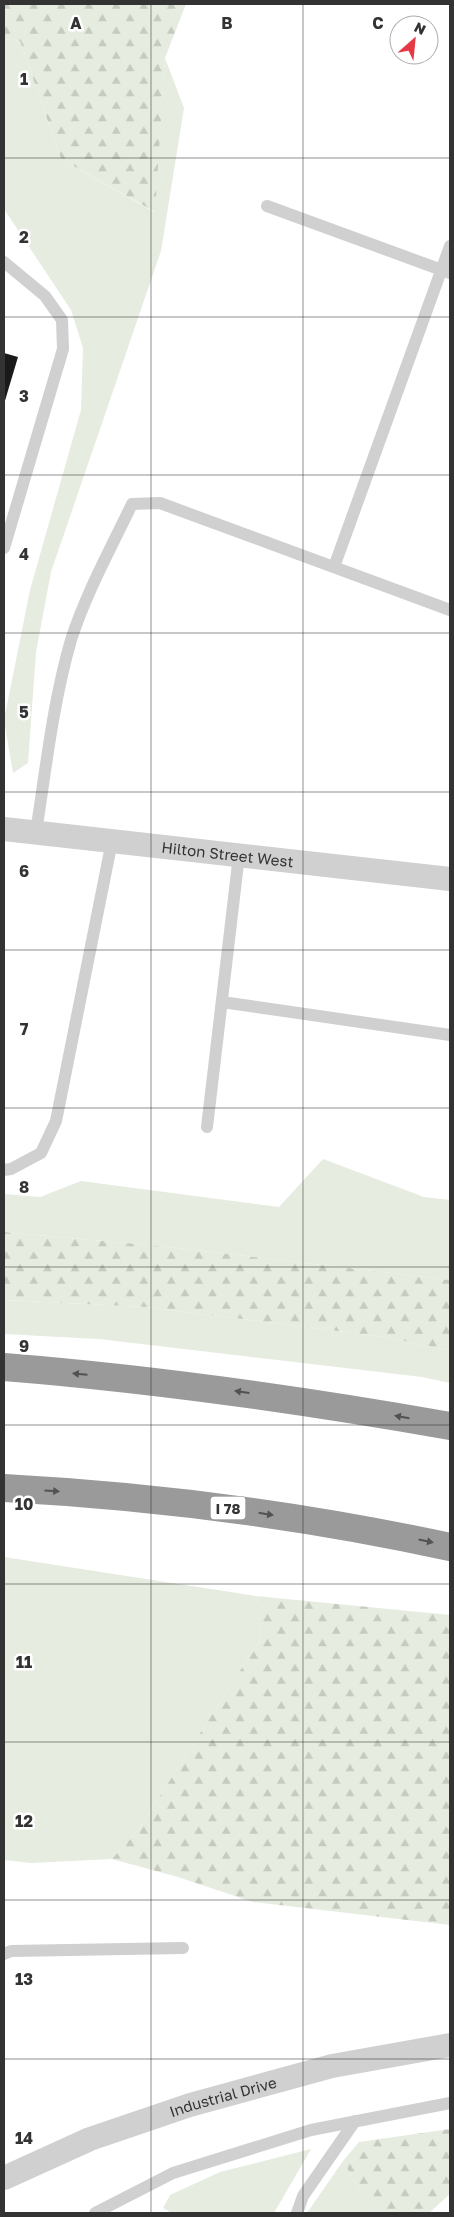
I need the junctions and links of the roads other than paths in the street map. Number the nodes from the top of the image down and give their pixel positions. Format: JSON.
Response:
{"nodes":[{"id":1,"x":267,"y":206,"type":"dead end"},
{"id":2,"x":450,"y":246,"type":"edge"},
{"id":3,"x":4,"y":262,"type":"edge"},
{"id":4,"x":446,"y":271,"type":"edge"},
{"id":5,"x":4,"y":548,"type":"edge"},
{"id":6,"x":334,"y":567,"type":"junction"},
{"id":7,"x":450,"y":610,"type":"edge"},
{"id":8,"x":4,"y":829,"type":"edge"},
{"id":9,"x":36,"y":832,"type":"junction"},
{"id":10,"x":112,"y":841,"type":"junction"},
{"id":11,"x":239,"y":855,"type":"junction"},
{"id":12,"x":450,"y":879,"type":"edge"},
{"id":13,"x":222,"y":1002,"type":"junction"},
{"id":14,"x":450,"y":1035,"type":"edge"},
{"id":15,"x":207,"y":1128,"type":"dead end"},
{"id":16,"x":4,"y":1170,"type":"edge"},
{"id":17,"x":4,"y":1367,"type":"edge"},
{"id":18,"x":450,"y":1426,"type":"edge"},
{"id":19,"x":4,"y":1488,"type":"edge"},
{"id":20,"x":450,"y":1547,"type":"edge"},
{"id":21,"x":183,"y":1948,"type":"dead end"},
{"id":22,"x":4,"y":1954,"type":"edge"},
{"id":23,"x":450,"y":2045,"type":"edge"},
{"id":24,"x":450,"y":2102,"type":"edge"},
{"id":25,"x":355,"y":2122,"type":"junction"},
{"id":26,"x":4,"y":2178,"type":"edge"},
{"id":27,"x":95,"y":2213,"type":"edge"},
{"id":28,"x":297,"y":2213,"type":"edge"}],
"edges":[{"from":1,"to":4,"type":"lane"},
{"from":2,"to":4,"type":"lane"},
{"from":3,"to":5,"type":"lane"},
{"from":4,"to":6,"type":"lane"},
{"from":6,"to":7,"type":"lane"},
{"from":6,"to":9,"type":"lane"},
{"from":8,"to":9,"type":"street","name":"Hilton Street West"},
{"from":9,"to":10,"type":"street","name":"Hilton Street West"},
{"from":10,"to":11,"type":"street","name":"Hilton Street West"},
{"from":10,"to":16,"type":"lane"},
{"from":11,"to":12,"type":"street","name":"Hilton Street West"},
{"from":11,"to":13,"type":"lane"},
{"from":13,"to":14,"type":"lane"},
{"from":13,"to":15,"type":"lane"},
{"from":18,"to":17,"type":"highway","one_way":true},
{"from":19,"to":20,"type":"highway","number":"I 78","one_way":true},
{"from":21,"to":22,"type":"lane"},
{"from":23,"to":26,"type":"street","name":"Industrial Drive"},
{"from":24,"to":25,"type":"lane"},
{"from":25,"to":27,"type":"lane"},
{"from":25,"to":28,"type":"lane"}]}
